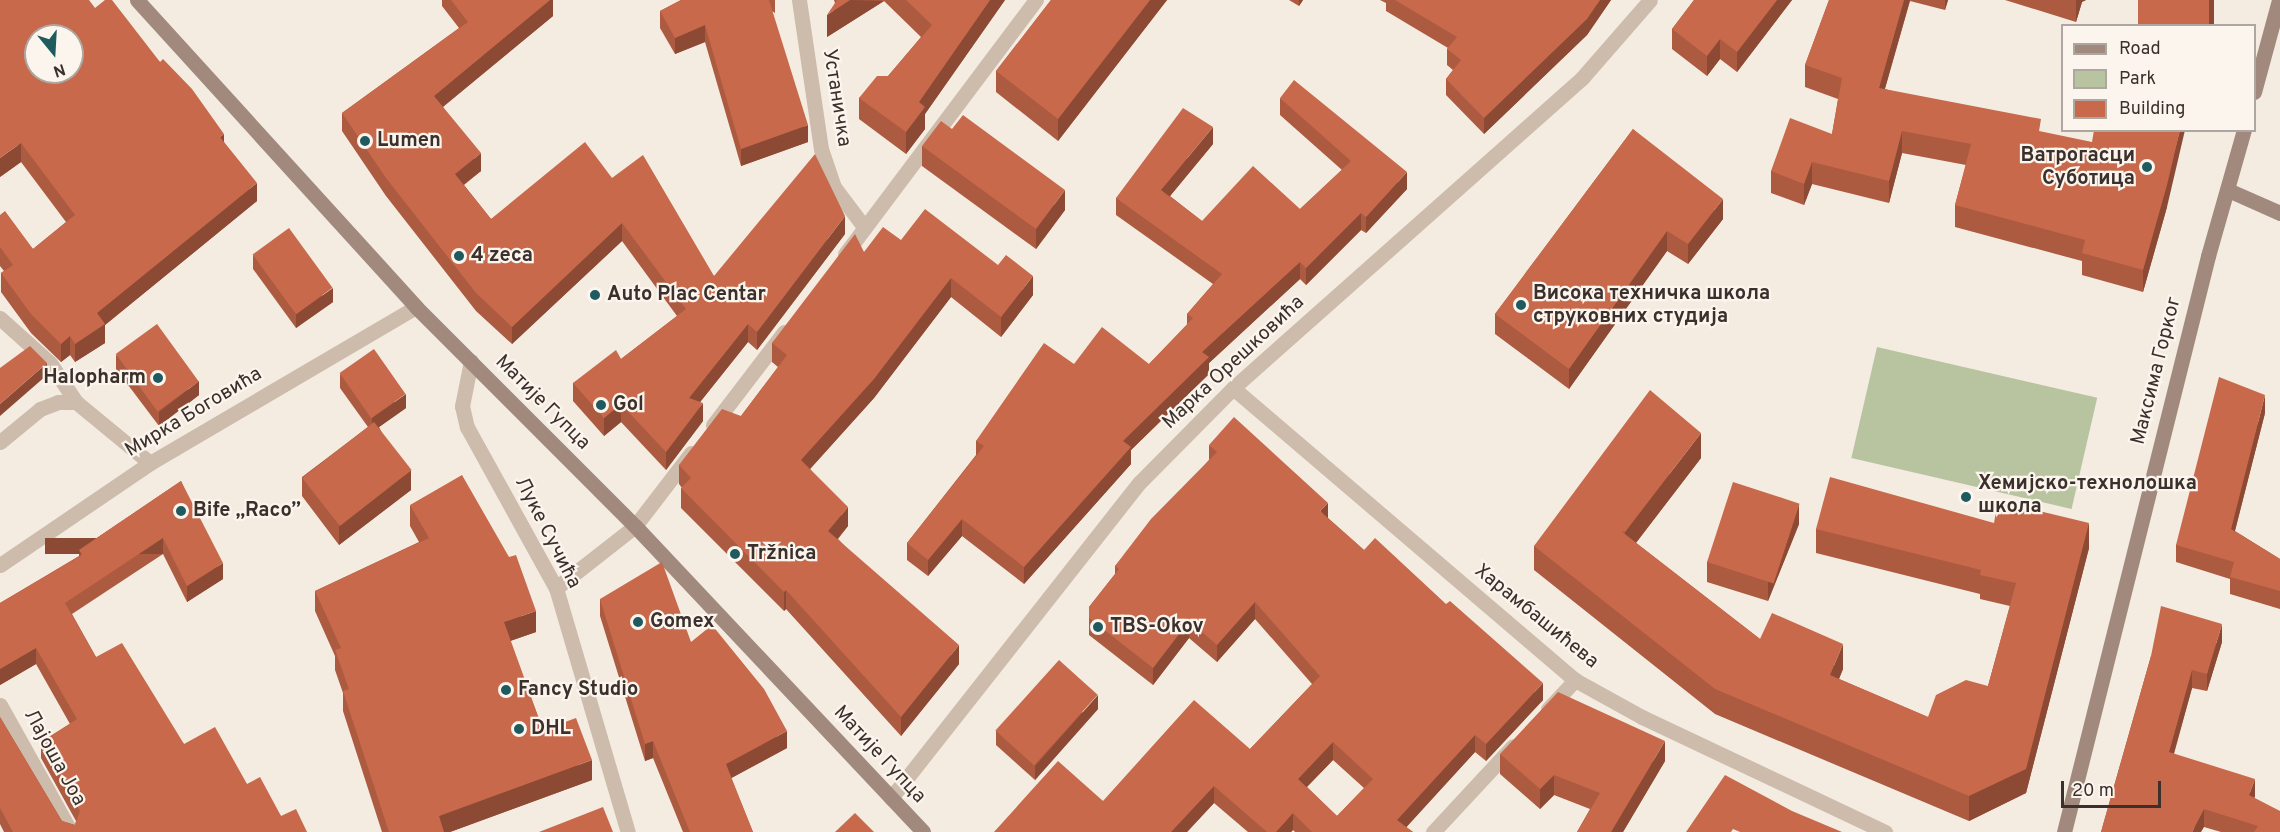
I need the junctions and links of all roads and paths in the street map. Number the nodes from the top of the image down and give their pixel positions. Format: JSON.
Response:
{"nodes":[{"id":1,"x":137,"y":0,"type":"edge"},
{"id":2,"x":799,"y":0,"type":"edge"},
{"id":3,"x":1036,"y":0,"type":"edge"},
{"id":4,"x":1650,"y":0,"type":"edge"},
{"id":5,"x":2279,"y":0,"type":"edge"},
{"id":6,"x":2256,"y":85,"type":"edge"},
{"id":7,"x":2243,"y":132,"type":"edge"},
{"id":8,"x":2228,"y":190,"type":"junction"},
{"id":9,"x":2280,"y":213,"type":"edge"},
{"id":10,"x":865,"y":228,"type":"junction"},
{"id":11,"x":836,"y":266,"type":"edge"},
{"id":12,"x":416,"y":307,"type":"junction"},
{"id":13,"x":0,"y":318,"type":"edge"},
{"id":14,"x":792,"y":322,"type":"edge"},
{"id":15,"x":471,"y":362,"type":"junction"},
{"id":16,"x":1233,"y":388,"type":"junction"},
{"id":17,"x":76,"y":402,"type":"junction"},
{"id":18,"x":0,"y":442,"type":"edge"},
{"id":19,"x":150,"y":463,"type":"junction"},
{"id":20,"x":635,"y":526,"type":"junction"},
{"id":21,"x":0,"y":565,"type":"edge"},
{"id":22,"x":556,"y":588,"type":"junction"},
{"id":23,"x":1575,"y":680,"type":"junction"},
{"id":24,"x":0,"y":705,"type":"edge"},
{"id":25,"x":891,"y":798,"type":"junction"},
{"id":26,"x":71,"y":832,"type":"edge"},
{"id":27,"x":628,"y":832,"type":"edge"},
{"id":28,"x":923,"y":832,"type":"edge"},
{"id":29,"x":1432,"y":832,"type":"edge"},
{"id":30,"x":1885,"y":832,"type":"edge"},
{"id":31,"x":2064,"y":832,"type":"edge"}],
"edges":[{"from":1,"to":12,"type":"street","name":"Матије Гупца"},
{"from":2,"to":10,"type":"street","name":"Устаничка"},
{"from":3,"to":10,"type":"street"},
{"from":4,"to":16,"type":"street","name":"Марка Орешковића"},
{"from":5,"to":6,"type":"street"},
{"from":7,"to":8,"type":"street","name":"Максима Горког"},
{"from":8,"to":9,"type":"street"},
{"from":8,"to":31,"type":"street","name":"Максима Горког"},
{"from":10,"to":11,"type":"street"},
{"from":12,"to":15,"type":"street","name":"Матије Гупца"},
{"from":12,"to":19,"type":"street","name":"Мирка Боговића"},
{"from":13,"to":17,"type":"street"},
{"from":14,"to":20,"type":"street"},
{"from":15,"to":20,"type":"street","name":"Матије Гупца"},
{"from":15,"to":22,"type":"street","name":"Луке Сучића"},
{"from":16,"to":23,"type":"street","name":"Харамбашићева"},
{"from":16,"to":25,"type":"street","name":"Марка Орешковића"},
{"from":17,"to":18,"type":"street"},
{"from":17,"to":19,"type":"street"},
{"from":19,"to":21,"type":"street","name":"Мирка Боговића"},
{"from":20,"to":22,"type":"street"},
{"from":20,"to":25,"type":"street","name":"Матије Гупца"},
{"from":22,"to":27,"type":"street","name":"Луке Сучића"},
{"from":23,"to":29,"type":"street"},
{"from":23,"to":30,"type":"street","name":"Харамбашићева"},
{"from":24,"to":26,"type":"street","name":"Лајоша Јоа"},
{"from":25,"to":28,"type":"street","name":"Матије Гупца"}]}
